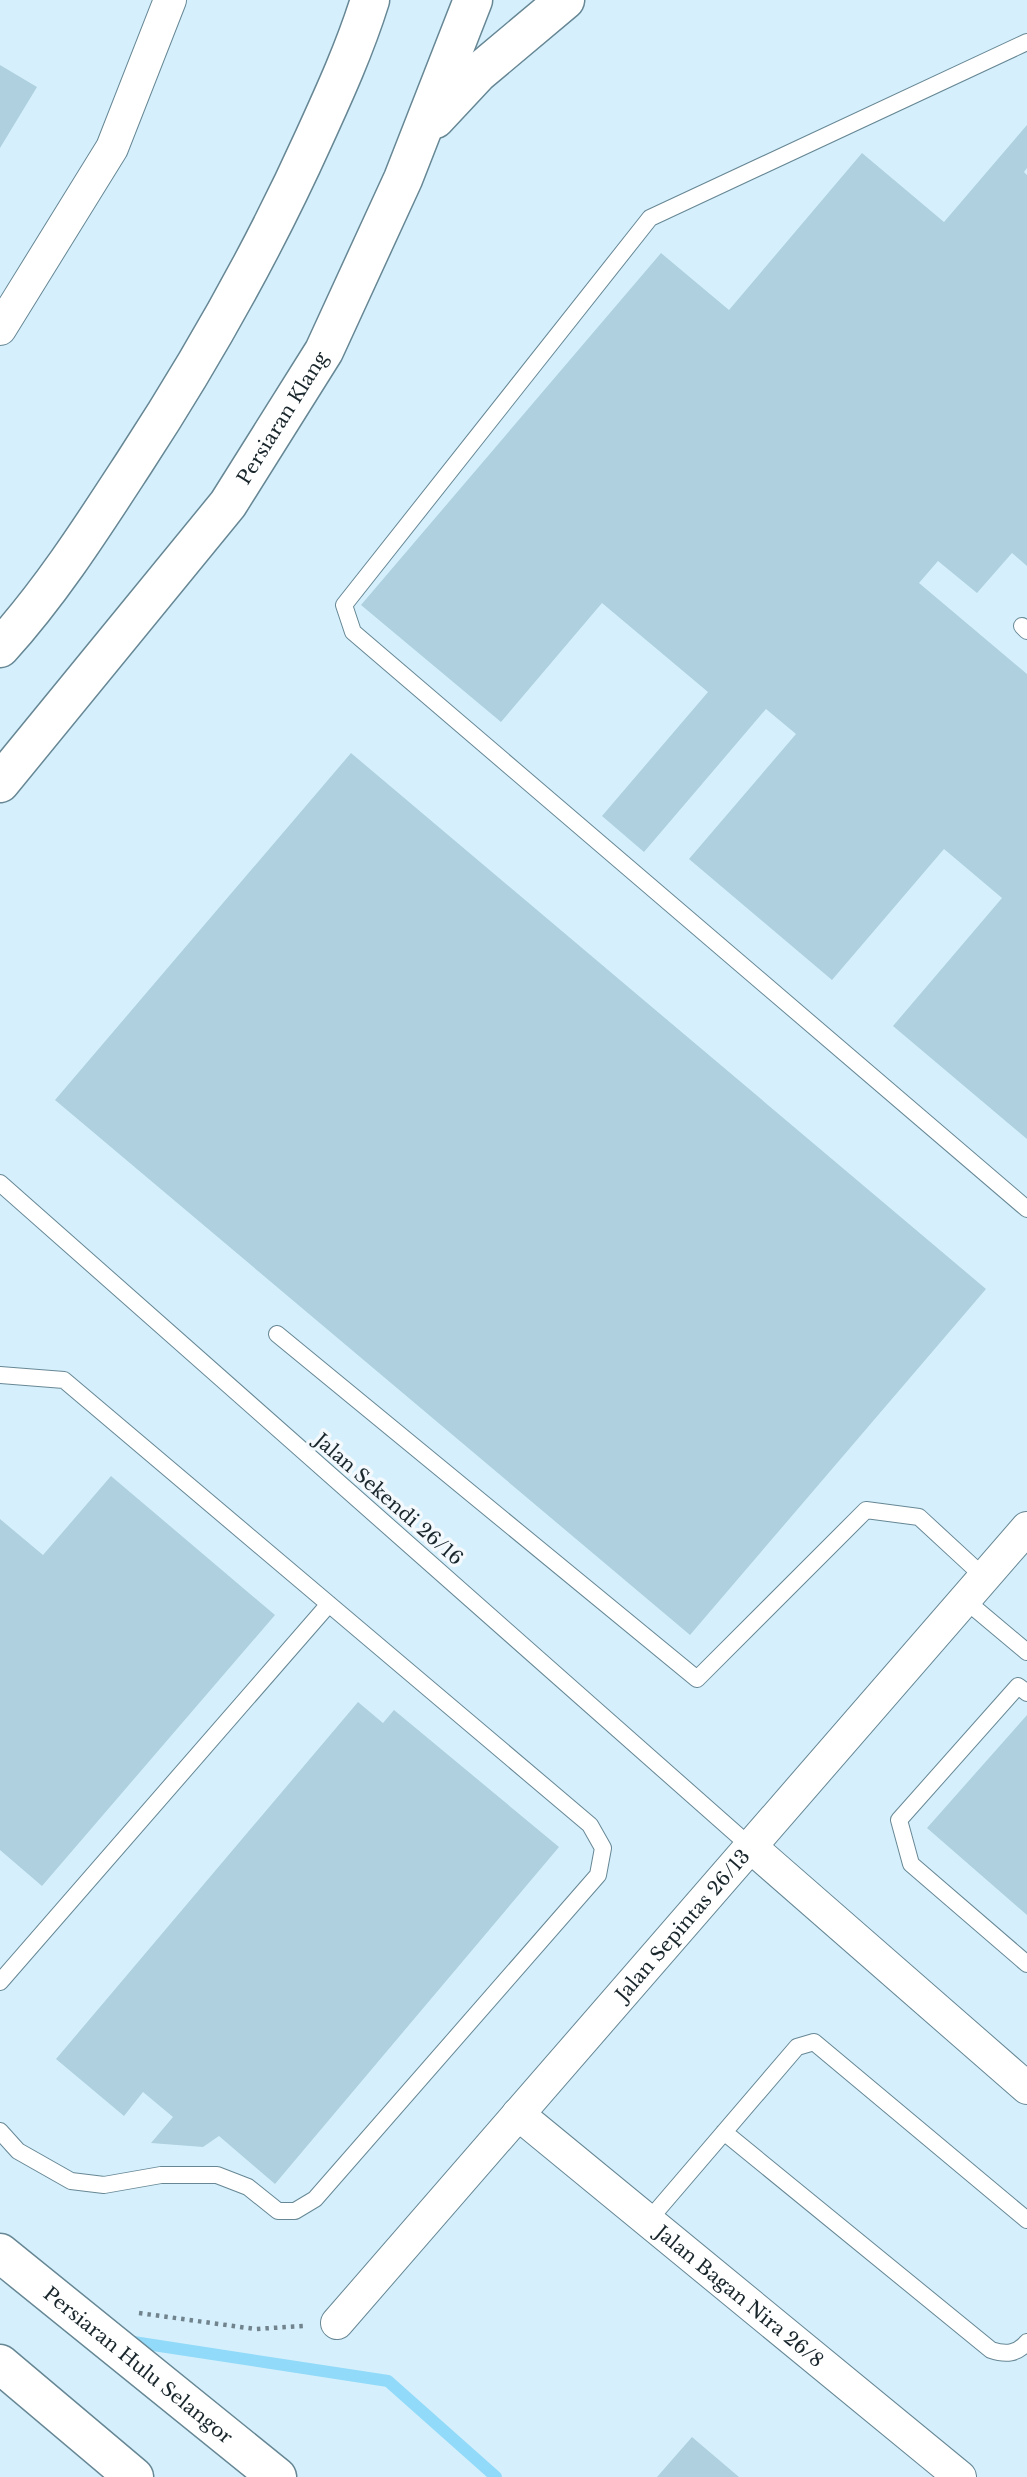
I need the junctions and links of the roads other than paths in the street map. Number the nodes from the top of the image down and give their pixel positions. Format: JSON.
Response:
{"nodes":[{"id":1,"x":170,"y":0,"type":"edge"},
{"id":2,"x":370,"y":0,"type":"edge"},
{"id":3,"x":473,"y":0,"type":"edge"},
{"id":4,"x":565,"y":0,"type":"edge"},
{"id":5,"x":1027,"y":42,"type":"edge"},
{"id":6,"x":417,"y":142,"type":"junction"},
{"id":7,"x":0,"y":329,"type":"edge"},
{"id":8,"x":0,"y":648,"type":"edge"},
{"id":9,"x":0,"y":783,"type":"edge"},
{"id":10,"x":0,"y":1183,"type":"edge"},
{"id":11,"x":1027,"y":1209,"type":"edge"},
{"id":12,"x":277,"y":1335,"type":"dead end"},
{"id":13,"x":0,"y":1375,"type":"edge"},
{"id":14,"x":1027,"y":1528,"type":"edge"},
{"id":15,"x":975,"y":1588,"type":"junction"},
{"id":16,"x":329,"y":1604,"type":"junction"},
{"id":17,"x":1027,"y":1652,"type":"edge"},
{"id":18,"x":1027,"y":1693,"type":"edge"},
{"id":19,"x":751,"y":1847,"type":"junction"},
{"id":20,"x":1027,"y":1964,"type":"edge"},
{"id":21,"x":0,"y":1982,"type":"edge"},
{"id":22,"x":1027,"y":2088,"type":"edge"},
{"id":23,"x":518,"y":2114,"type":"junction"},
{"id":24,"x":0,"y":2131,"type":"edge"},
{"id":25,"x":724,"y":2132,"type":"junction"},
{"id":26,"x":1027,"y":2220,"type":"edge"},
{"id":27,"x":648,"y":2221,"type":"junction"},
{"id":28,"x":0,"y":2253,"type":"edge"},
{"id":29,"x":337,"y":2323,"type":"road end"},
{"id":30,"x":1027,"y":2342,"type":"edge"},
{"id":31,"x":0,"y":2364,"type":"edge"},
{"id":32,"x":134,"y":2477,"type":"edge"},
{"id":33,"x":277,"y":2477,"type":"edge"},
{"id":34,"x":960,"y":2477,"type":"edge"}],
"edges":[{"from":1,"to":7,"type":"street"},
{"from":2,"to":8,"type":"main road"},
{"from":3,"to":6,"type":"main road","name":"Persiaran Klang"},
{"from":4,"to":6,"type":"main road"},
{"from":5,"to":11,"type":"lane"},
{"from":6,"to":9,"type":"main road","name":"Persiaran Klang"},
{"from":10,"to":19,"type":"lane","name":"Jalan Sekendi 26/16"},
{"from":12,"to":15,"type":"lane"},
{"from":13,"to":16,"type":"lane"},
{"from":14,"to":15,"type":"street","name":"Jalan Sepintas 26/13"},
{"from":15,"to":17,"type":"lane"},
{"from":15,"to":19,"type":"street","name":"Jalan Sepintas 26/13"},
{"from":16,"to":21,"type":"lane"},
{"from":16,"to":24,"type":"lane"},
{"from":18,"to":20,"type":"lane"},
{"from":19,"to":22,"type":"street"},
{"from":19,"to":23,"type":"street","name":"Jalan Sepintas 26/13"},
{"from":23,"to":27,"type":"street","name":"Jalan Bagan Nira 26/8"},
{"from":23,"to":29,"type":"street","name":"Jalan Sepintas 26/13"},
{"from":25,"to":26,"type":"lane"},
{"from":25,"to":27,"type":"lane"},
{"from":25,"to":30,"type":"lane"},
{"from":27,"to":34,"type":"street","name":"Jalan Bagan Nira 26/8"},
{"from":28,"to":33,"type":"main road","name":"Persiaran Hulu Selangor"},
{"from":31,"to":32,"type":"main road"}]}
